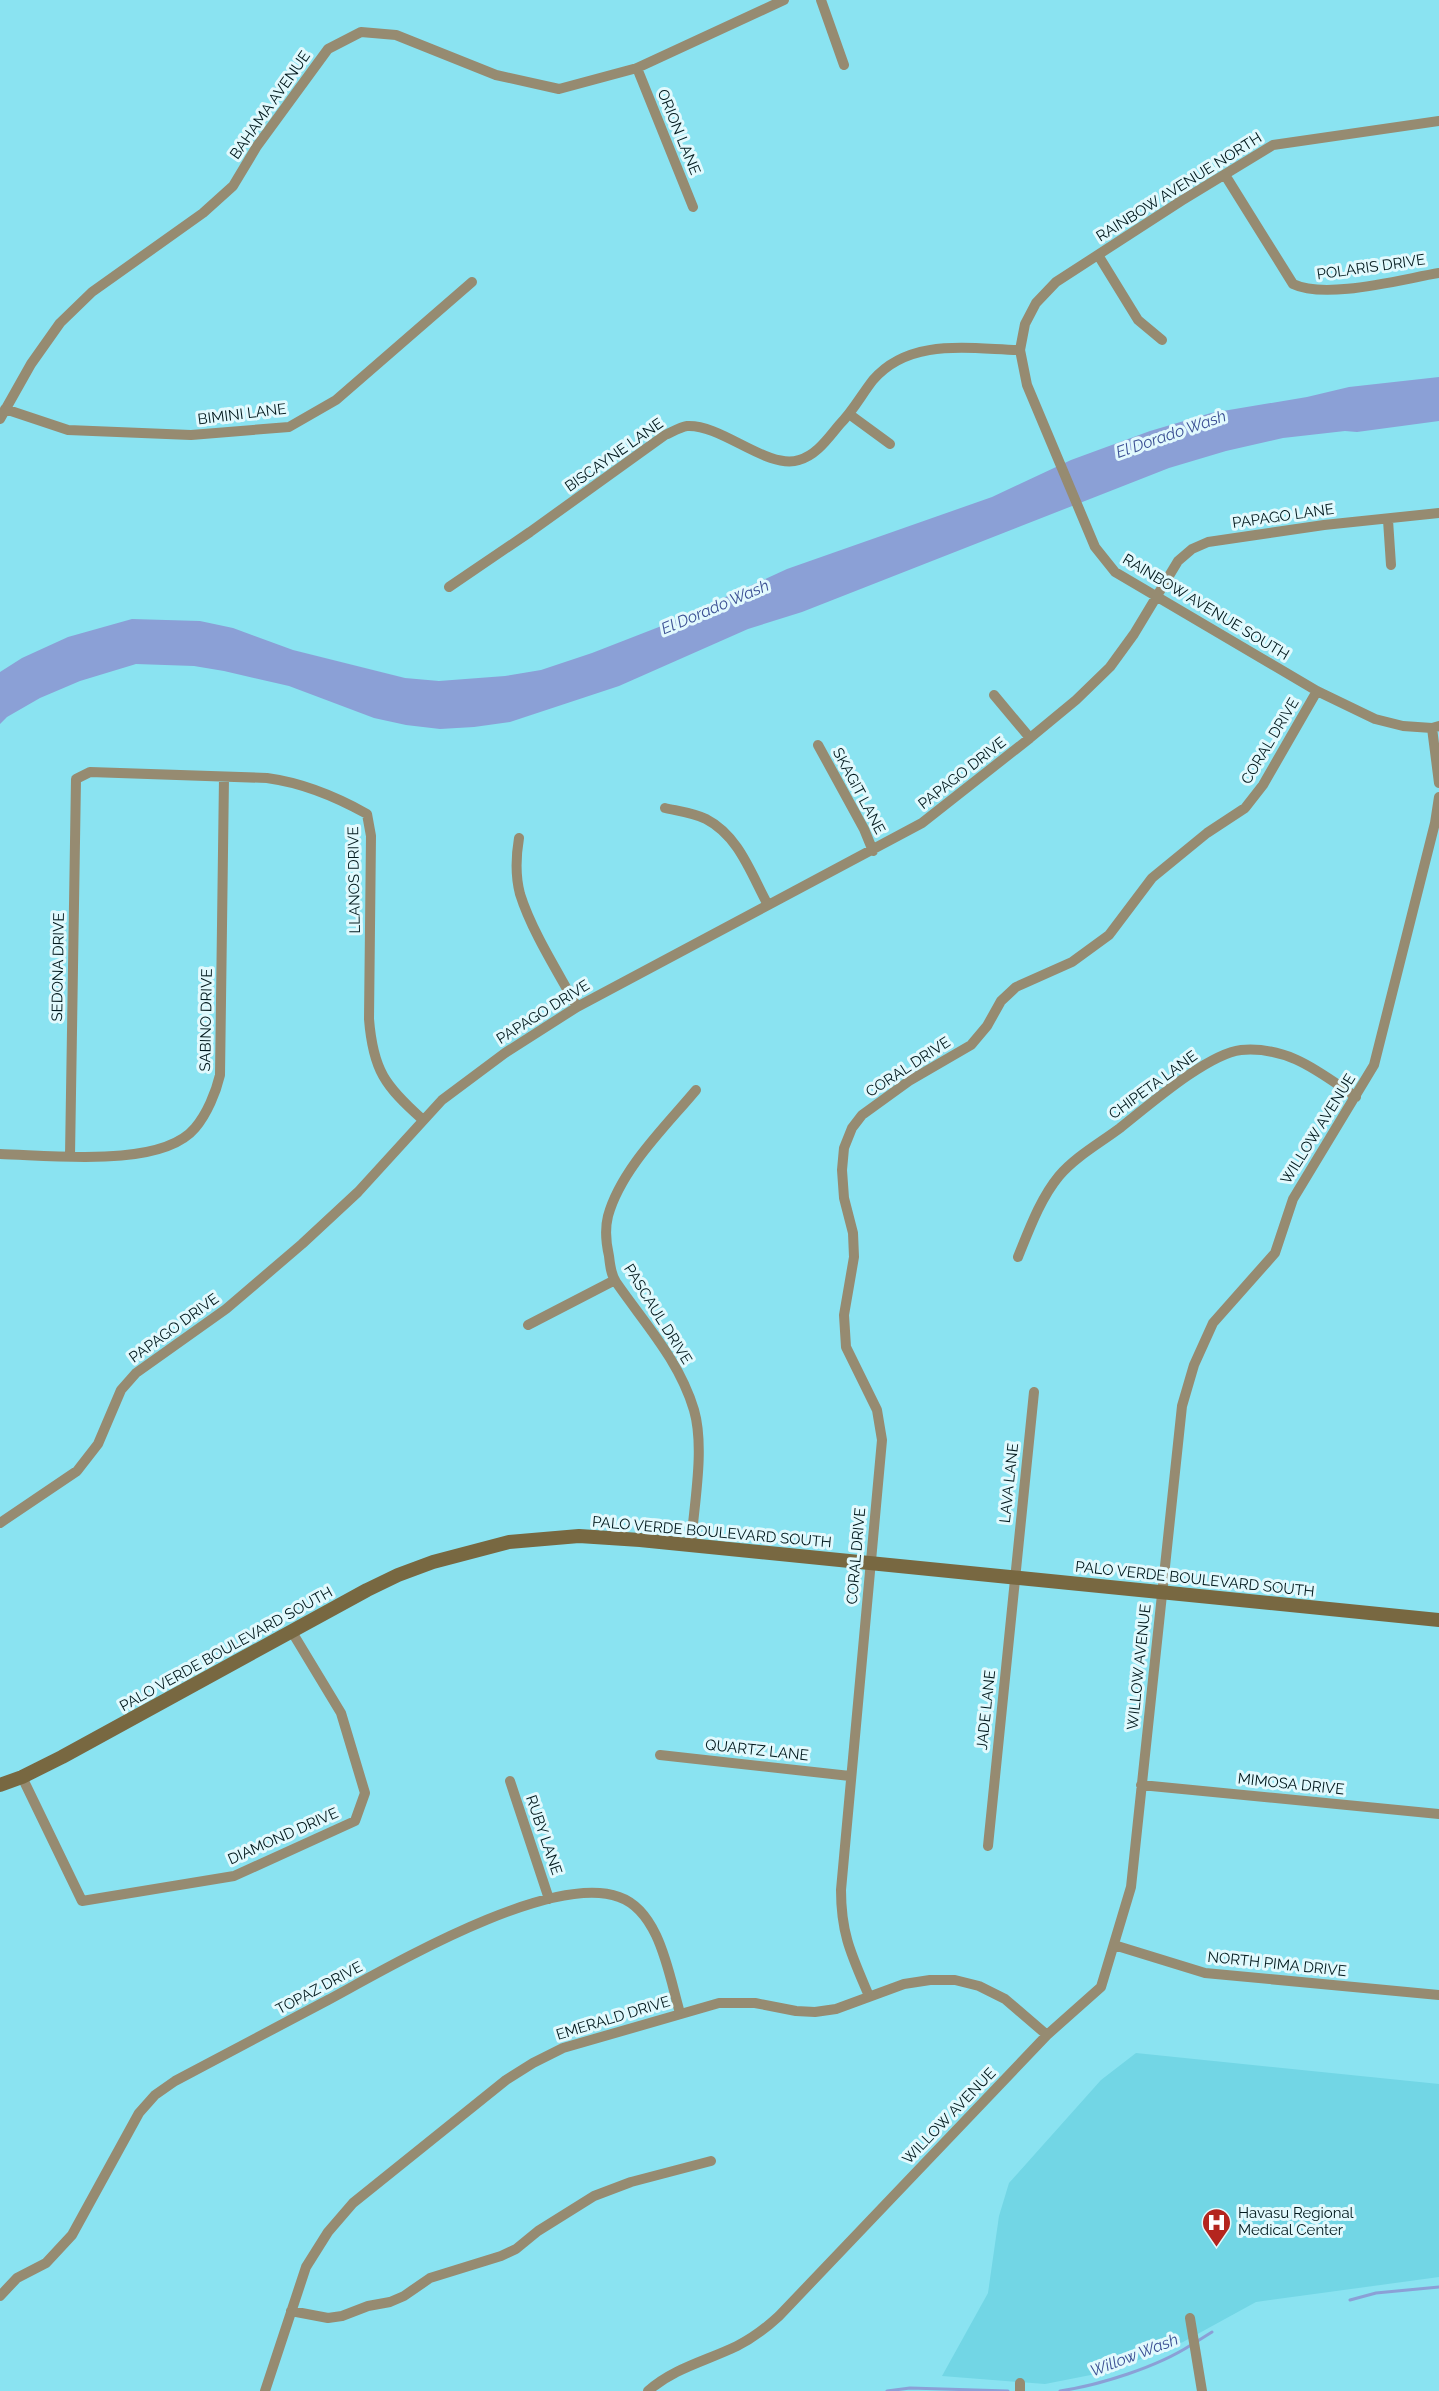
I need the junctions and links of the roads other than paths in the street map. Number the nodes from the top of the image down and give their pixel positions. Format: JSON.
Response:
{"nodes":[{"id":1,"x":784,"y":0,"type":"edge"},
{"id":2,"x":821,"y":0,"type":"edge"},
{"id":3,"x":844,"y":65,"type":"dead end"},
{"id":4,"x":637,"y":68,"type":"junction"},
{"id":5,"x":1439,"y":121,"type":"edge"},
{"id":6,"x":1225,"y":175,"type":"junction"},
{"id":7,"x":693,"y":207,"type":"dead end"},
{"id":8,"x":1098,"y":255,"type":"junction"},
{"id":9,"x":1439,"y":273,"type":"edge"},
{"id":10,"x":472,"y":282,"type":"dead end"},
{"id":11,"x":1162,"y":340,"type":"dead end"},
{"id":12,"x":1020,"y":350,"type":"junction"},
{"id":13,"x":3,"y":414,"type":"edge"},
{"id":14,"x":849,"y":414,"type":"junction"},
{"id":15,"x":890,"y":444,"type":"dead end"},
{"id":16,"x":1439,"y":513,"type":"edge"},
{"id":17,"x":1388,"y":520,"type":"junction"},
{"id":18,"x":1391,"y":565,"type":"dead end"},
{"id":19,"x":449,"y":587,"type":"dead end"},
{"id":20,"x":1157,"y":597,"type":"junction"},
{"id":21,"x":1317,"y":691,"type":"junction"},
{"id":22,"x":994,"y":695,"type":"dead end"},
{"id":23,"x":1436,"y":727,"type":"edge"},
{"id":24,"x":1030,"y":738,"type":"junction"},
{"id":25,"x":818,"y":746,"type":"dead end"},
{"id":26,"x":224,"y":777,"type":"junction"},
{"id":27,"x":76,"y":779,"type":"joint"},
{"id":28,"x":1439,"y":783,"type":"edge"},
{"id":29,"x":1439,"y":797,"type":"edge"},
{"id":30,"x":665,"y":808,"type":"dead end"},
{"id":31,"x":519,"y":838,"type":"dead end"},
{"id":32,"x":873,"y":851,"type":"junction"},
{"id":33,"x":768,"y":905,"type":"junction"},
{"id":34,"x":577,"y":1006,"type":"junction"},
{"id":35,"x":696,"y":1090,"type":"dead end"},
{"id":36,"x":1356,"y":1097,"type":"junction"},
{"id":37,"x":422,"y":1119,"type":"junction"},
{"id":38,"x":0,"y":1154,"type":"edge"},
{"id":39,"x":70,"y":1156,"type":"junction"},
{"id":40,"x":1018,"y":1257,"type":"dead end"},
{"id":41,"x":615,"y":1280,"type":"junction"},
{"id":42,"x":528,"y":1325,"type":"dead end"},
{"id":43,"x":1034,"y":1392,"type":"dead end"},
{"id":44,"x":0,"y":1523,"type":"edge"},
{"id":45,"x":691,"y":1545,"type":"junction"},
{"id":46,"x":871,"y":1563,"type":"junction"},
{"id":47,"x":1014,"y":1578,"type":"junction"},
{"id":48,"x":1162,"y":1592,"type":"junction"},
{"id":49,"x":1439,"y":1620,"type":"edge"},
{"id":50,"x":292,"y":1632,"type":"junction"},
{"id":51,"x":660,"y":1755,"type":"dead end"},
{"id":52,"x":850,"y":1776,"type":"junction"},
{"id":53,"x":22,"y":1777,"type":"junction"},
{"id":54,"x":510,"y":1781,"type":"dead end"},
{"id":55,"x":0,"y":1785,"type":"edge"},
{"id":56,"x":1141,"y":1785,"type":"junction"},
{"id":57,"x":1439,"y":1814,"type":"edge"},
{"id":58,"x":988,"y":1846,"type":"dead end"},
{"id":59,"x":549,"y":1899,"type":"junction"},
{"id":60,"x":1114,"y":1945,"type":"junction"},
{"id":61,"x":1439,"y":1995,"type":"edge"},
{"id":62,"x":868,"y":1996,"type":"junction"},
{"id":63,"x":680,"y":2013,"type":"junction"},
{"id":64,"x":1047,"y":2035,"type":"junction"},
{"id":65,"x":711,"y":2160,"type":"dead end"},
{"id":66,"x":0,"y":2296,"type":"edge"},
{"id":67,"x":291,"y":2311,"type":"junction"},
{"id":68,"x":1190,"y":2318,"type":"dead end"},
{"id":69,"x":265,"y":2391,"type":"edge"},
{"id":70,"x":648,"y":2391,"type":"edge"},
{"id":71,"x":1202,"y":2391,"type":"edge"}],
"edges":[{"from":1,"to":4,"type":"street","name":"BAHAMA AVENUE"},
{"from":2,"to":3,"type":"street"},
{"from":4,"to":7,"type":"street","name":"ORION LANE"},
{"from":4,"to":13,"type":"street","name":"BAHAMA AVENUE"},
{"from":5,"to":6,"type":"street","name":"RAINBOW AVENUE NORTH"},
{"from":6,"to":8,"type":"street","name":"RAINBOW AVENUE NORTH"},
{"from":6,"to":9,"type":"street","name":"POLARIS DRIVE"},
{"from":8,"to":11,"type":"street"},
{"from":8,"to":12,"type":"street","name":"RAINBOW AVENUE NORTH"},
{"from":10,"to":13,"type":"street","name":"BIMINI LANE"},
{"from":12,"to":14,"type":"street","name":"BISCAYNE LANE"},
{"from":12,"to":20,"type":"street","name":"RAINBOW AVENUE SOUTH"},
{"from":14,"to":15,"type":"street"},
{"from":14,"to":19,"type":"street","name":"BISCAYNE LANE"},
{"from":16,"to":17,"type":"street","name":"PAPAGO LANE"},
{"from":17,"to":18,"type":"street"},
{"from":17,"to":20,"type":"street","name":"PAPAGO LANE"},
{"from":20,"to":21,"type":"street","name":"RAINBOW AVENUE SOUTH"},
{"from":20,"to":24,"type":"street","name":"PAPAGO DRIVE"},
{"from":21,"to":23,"type":"street","name":"RAINBOW AVENUE SOUTH"},
{"from":21,"to":46,"type":"street","name":"CORAL DRIVE"},
{"from":22,"to":24,"type":"street"},
{"from":23,"to":28,"type":"street"},
{"from":24,"to":32,"type":"street","name":"PAPAGO DRIVE"},
{"from":25,"to":32,"type":"street","name":"SKAGIT LANE"},
{"from":26,"to":27,"type":"street","name":"LLANOS DRIVE"},
{"from":26,"to":37,"type":"street","name":"LLANOS DRIVE"},
{"from":26,"to":39,"type":"street","name":"SABINO DRIVE"},
{"from":27,"to":39,"type":"street","name":"SEDONA DRIVE"},
{"from":29,"to":36,"type":"street","name":"WILLOW AVENUE"},
{"from":30,"to":33,"type":"street"},
{"from":31,"to":34,"type":"street"},
{"from":32,"to":33,"type":"street","name":"PAPAGO DRIVE"},
{"from":33,"to":34,"type":"street","name":"PAPAGO DRIVE"},
{"from":34,"to":37,"type":"street","name":"PAPAGO DRIVE"},
{"from":35,"to":41,"type":"street","name":"PASCAUL DRIVE"},
{"from":36,"to":40,"type":"street","name":"CHIPETA LANE"},
{"from":36,"to":48,"type":"street","name":"WILLOW AVENUE"},
{"from":37,"to":44,"type":"street","name":"PAPAGO DRIVE"},
{"from":38,"to":39,"type":"street","name":"SABINO DRIVE"},
{"from":41,"to":42,"type":"street"},
{"from":41,"to":45,"type":"street","name":"PASCAUL DRIVE"},
{"from":43,"to":47,"type":"street","name":"LAVA LANE"},
{"from":45,"to":46,"type":"main road","name":"PALO VERDE BOULEVARD SOUTH"},
{"from":45,"to":50,"type":"main road","name":"PALO VERDE BOULEVARD SOUTH"},
{"from":46,"to":47,"type":"main road","name":"PALO VERDE BOULEVARD SOUTH"},
{"from":46,"to":52,"type":"street","name":"CORAL DRIVE"},
{"from":47,"to":48,"type":"main road","name":"PALO VERDE BOULEVARD SOUTH"},
{"from":47,"to":58,"type":"street","name":"JADE LANE"},
{"from":48,"to":49,"type":"main road","name":"PALO VERDE BOULEVARD SOUTH"},
{"from":48,"to":56,"type":"street","name":"WILLOW AVENUE"},
{"from":50,"to":53,"type":"main road","name":"PALO VERDE BOULEVARD SOUTH"},
{"from":50,"to":53,"type":"street","name":"DIAMOND DRIVE"},
{"from":51,"to":52,"type":"street","name":"QUARTZ LANE"},
{"from":52,"to":62,"type":"street","name":"CORAL DRIVE"},
{"from":53,"to":55,"type":"main road","name":"PALO VERDE BOULEVARD SOUTH"},
{"from":54,"to":59,"type":"street","name":"RUBY LANE"},
{"from":56,"to":57,"type":"street","name":"MIMOSA DRIVE"},
{"from":56,"to":60,"type":"street","name":"WILLOW AVENUE"},
{"from":59,"to":63,"type":"street","name":"TOPAZ DRIVE"},
{"from":59,"to":66,"type":"street","name":"TOPAZ DRIVE"},
{"from":60,"to":61,"type":"street","name":"NORTH PIMA DRIVE"},
{"from":60,"to":64,"type":"street","name":"WILLOW AVENUE"},
{"from":62,"to":63,"type":"street","name":"EMERALD DRIVE"},
{"from":62,"to":64,"type":"street","name":"EMERALD DRIVE"},
{"from":63,"to":67,"type":"street","name":"EMERALD DRIVE"},
{"from":64,"to":70,"type":"street","name":"WILLOW AVENUE"},
{"from":65,"to":67,"type":"street"},
{"from":67,"to":69,"type":"street","name":"EMERALD DRIVE"},
{"from":68,"to":71,"type":"street"}]}
